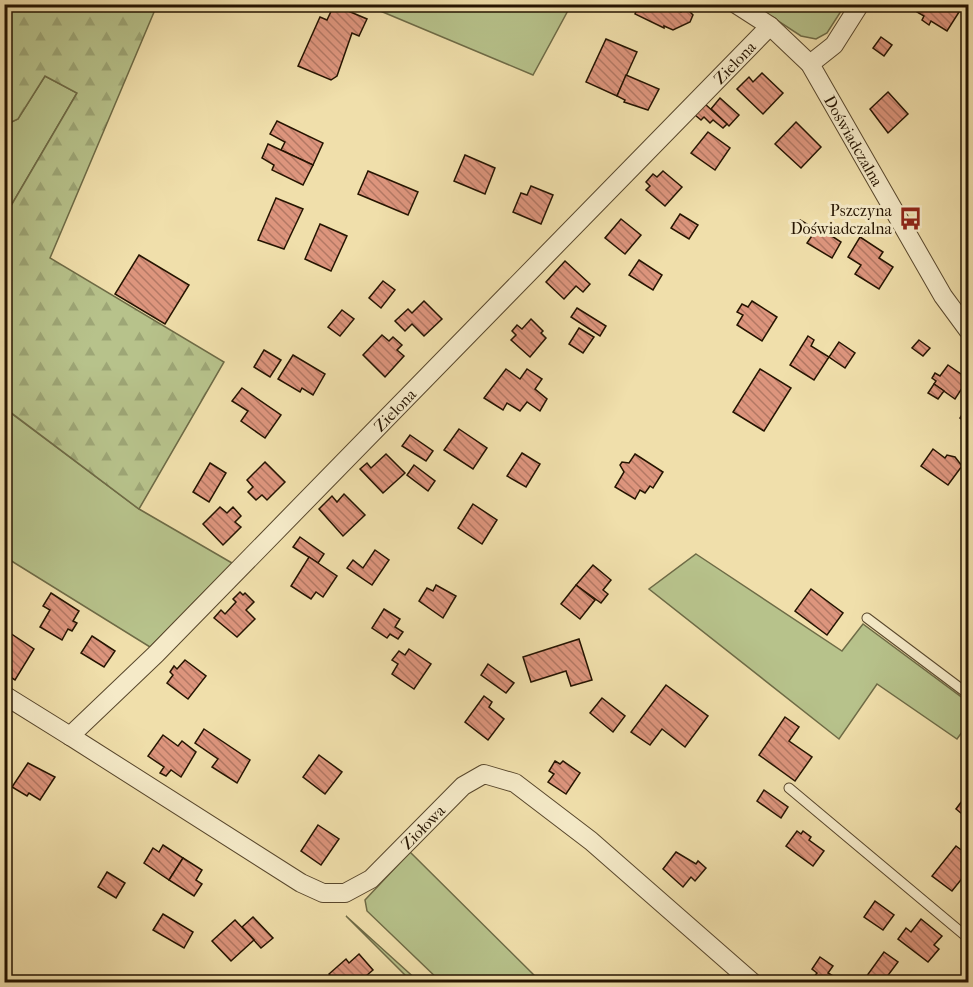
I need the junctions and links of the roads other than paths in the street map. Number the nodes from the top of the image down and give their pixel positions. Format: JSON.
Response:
{"nodes":[{"id":1,"x":736,"y":4,"type":"edge"},
{"id":2,"x":860,"y":4,"type":"edge"},
{"id":3,"x":770,"y":26,"type":"junction"},
{"id":4,"x":810,"y":64,"type":"junction"},
{"id":5,"x":969,"y":330,"type":"edge"},
{"id":6,"x":867,"y":618,"type":"dead end"},
{"id":7,"x":969,"y":694,"type":"edge"},
{"id":8,"x":4,"y":695,"type":"edge"},
{"id":9,"x":70,"y":736,"type":"junction"},
{"id":10,"x":789,"y":788,"type":"dead end"},
{"id":11,"x":969,"y":938,"type":"edge"},
{"id":12,"x":752,"y":982,"type":"edge"}],
"edges":[{"from":1,"to":3,"type":"street","name":"Doświadczalna"},
{"from":2,"to":4,"type":"street"},
{"from":3,"to":4,"type":"street","name":"Doświadczalna"},
{"from":3,"to":9,"type":"street","name":"Zielona"},
{"from":4,"to":5,"type":"street","name":"Doświadczalna"},
{"from":6,"to":7,"type":"lane"},
{"from":8,"to":9,"type":"street"},
{"from":9,"to":12,"type":"street","name":"Ziołowa"},
{"from":10,"to":11,"type":"lane"}]}
